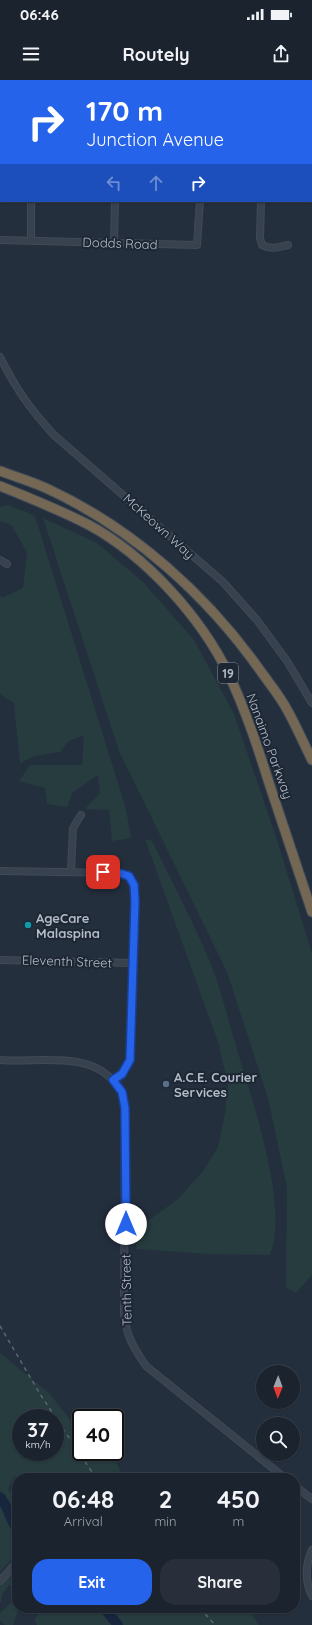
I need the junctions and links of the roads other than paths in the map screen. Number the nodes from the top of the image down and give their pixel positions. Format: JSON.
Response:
{"nodes":[{"id":1,"x":31,"y":202,"type":"edge"},
{"id":2,"x":116,"y":202,"type":"edge"},
{"id":3,"x":200,"y":202,"type":"edge"},
{"id":4,"x":261,"y":202,"type":"edge"},
{"id":5,"x":0,"y":240,"type":"edge"},
{"id":6,"x":31,"y":240,"type":"junction"},
{"id":7,"x":114,"y":242,"type":"junction"},
{"id":8,"x":288,"y":245,"type":"dead end"},
{"id":9,"x":0,"y":357,"type":"edge"},
{"id":10,"x":0,"y":471,"type":"edge"},
{"id":11,"x":0,"y":486,"type":"edge"},
{"id":12,"x":0,"y":560,"type":"edge"},
{"id":13,"x":7,"y":564,"type":"dead end"},
{"id":14,"x":312,"y":703,"type":"edge"},
{"id":15,"x":312,"y":760,"type":"edge"},
{"id":16,"x":81,"y":815,"type":"dead end"},
{"id":17,"x":0,"y":871,"type":"edge"},
{"id":18,"x":71,"y":872,"type":"junction"},
{"id":19,"x":312,"y":912,"type":"edge"},
{"id":20,"x":0,"y":960,"type":"edge"},
{"id":21,"x":133,"y":963,"type":"junction"},
{"id":22,"x":0,"y":1060,"type":"edge"},
{"id":23,"x":113,"y":1080,"type":"junction"},
{"id":24,"x":280,"y":1473,"type":"edge"},
{"id":25,"x":300,"y":1490,"type":"edge"},
{"id":26,"x":312,"y":1499,"type":"edge"},
{"id":27,"x":312,"y":1550,"type":"edge"},
{"id":28,"x":12,"y":1568,"type":"edge"},
{"id":29,"x":0,"y":1581,"type":"edge"},
{"id":30,"x":312,"y":1596,"type":"edge"}],
"edges":[{"from":1,"to":6,"type":"street"},
{"from":2,"to":7,"type":"street"},
{"from":3,"to":7,"type":"street","name":"Dodds Road"},
{"from":4,"to":8,"type":"street"},
{"from":5,"to":6,"type":"street","name":"Dodds Road"},
{"from":6,"to":7,"type":"street","name":"Dodds Road"},
{"from":9,"to":14,"type":"street","name":"McKeown Way"},
{"from":10,"to":15,"type":"highway","name":"Nanaimo Parkway","number":"19"},
{"from":11,"to":19,"type":"highway","name":"Nanaimo Parkway","number":"19"},
{"from":12,"to":13,"type":"street"},
{"from":16,"to":18,"type":"street"},
{"from":17,"to":18,"type":"street"},
{"from":18,"to":21,"type":"street"},
{"from":20,"to":21,"type":"street","name":"Eleventh Street"},
{"from":21,"to":23,"type":"street"},
{"from":22,"to":23,"type":"street","name":"Tenth Street"},
{"from":23,"to":24,"type":"street","name":"Tenth Street"},
{"from":25,"to":26,"type":"street"},
{"from":27,"to":30,"type":"street"},
{"from":28,"to":29,"type":"street"}]}
